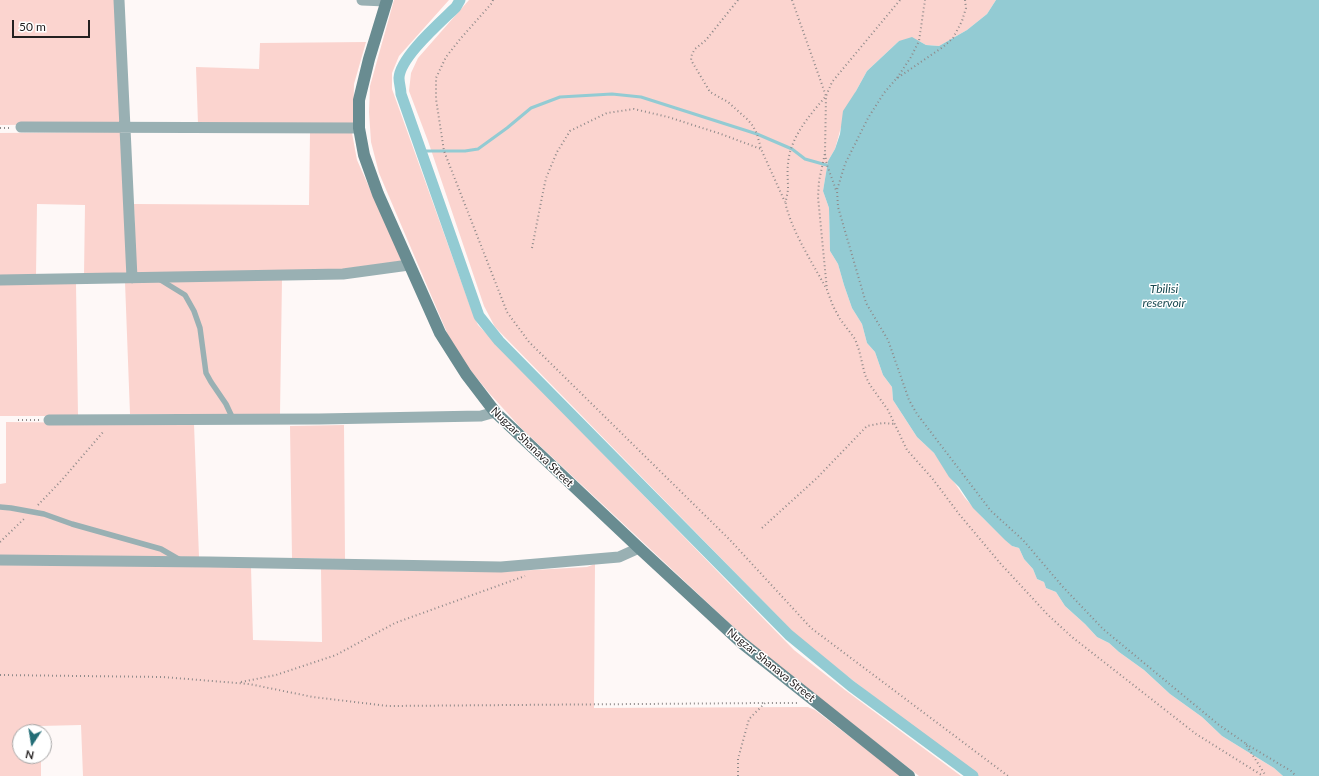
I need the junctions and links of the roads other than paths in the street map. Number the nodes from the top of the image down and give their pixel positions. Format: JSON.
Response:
{"nodes":[{"id":1,"x":119,"y":0,"type":"edge"},
{"id":2,"x":362,"y":0,"type":"edge"},
{"id":3,"x":386,"y":0,"type":"edge"},
{"id":4,"x":21,"y":127,"type":"dead end"},
{"id":5,"x":125,"y":128,"type":"junction"},
{"id":6,"x":359,"y":128,"type":"junction"},
{"id":7,"x":409,"y":265,"type":"junction"},
{"id":8,"x":132,"y":278,"type":"junction"},
{"id":9,"x":157,"y":278,"type":"junction"},
{"id":10,"x":0,"y":280,"type":"edge"},
{"id":11,"x":495,"y":412,"type":"junction"},
{"id":12,"x":233,"y":419,"type":"junction"},
{"id":13,"x":49,"y":420,"type":"road end"},
{"id":14,"x":0,"y":507,"type":"edge"},
{"id":15,"x":638,"y":548,"type":"junction"},
{"id":16,"x":0,"y":560,"type":"edge"},
{"id":17,"x":184,"y":562,"type":"junction"},
{"id":18,"x":908,"y":776,"type":"edge"}],
"edges":[{"from":1,"to":5,"type":"street"},
{"from":2,"to":3,"type":"street"},
{"from":3,"to":6,"type":"main road","name":"Nugzar Shanava Street"},
{"from":4,"to":5,"type":"street"},
{"from":5,"to":6,"type":"street"},
{"from":5,"to":8,"type":"street"},
{"from":6,"to":7,"type":"main road","name":"Nugzar Shanava Street"},
{"from":7,"to":9,"type":"street"},
{"from":7,"to":11,"type":"main road","name":"Nugzar Shanava Street"},
{"from":8,"to":9,"type":"street"},
{"from":8,"to":10,"type":"street"},
{"from":9,"to":12,"type":"lane"},
{"from":11,"to":12,"type":"street"},
{"from":11,"to":15,"type":"main road","name":"Nugzar Shanava Street"},
{"from":12,"to":13,"type":"street"},
{"from":14,"to":17,"type":"lane"},
{"from":15,"to":17,"type":"street"},
{"from":15,"to":18,"type":"main road","name":"Nugzar Shanava Street"},
{"from":16,"to":17,"type":"street"}]}
